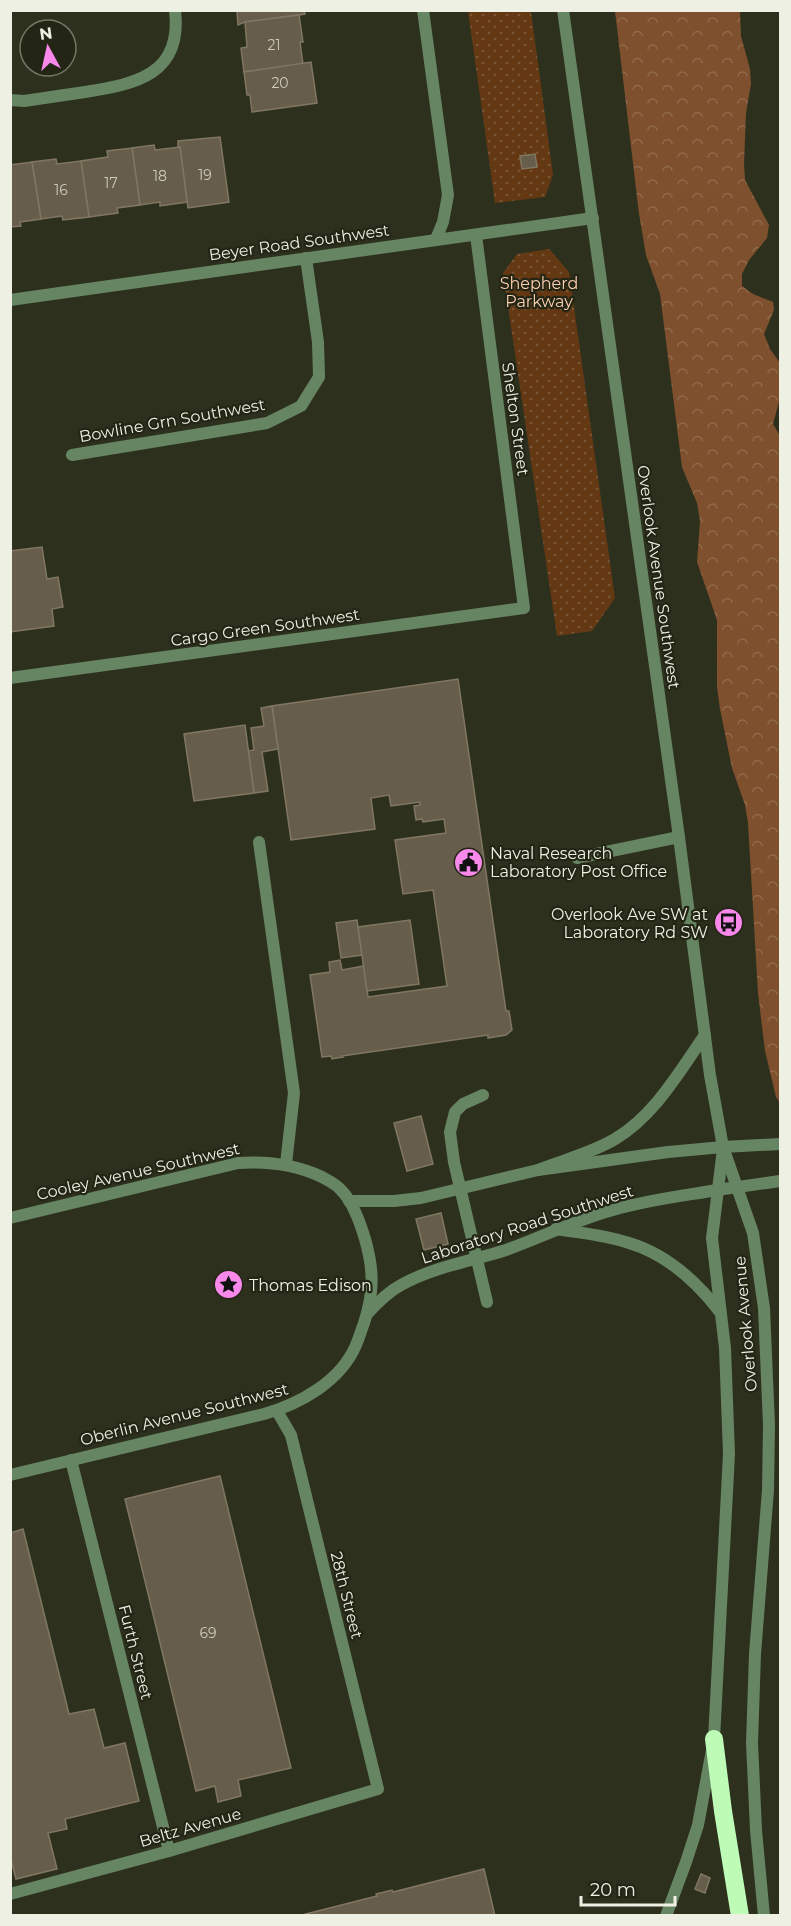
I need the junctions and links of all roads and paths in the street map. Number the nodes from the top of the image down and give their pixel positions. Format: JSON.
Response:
{"nodes":[{"id":1,"x":175,"y":10,"type":"edge"},
{"id":2,"x":423,"y":10,"type":"edge"},
{"id":3,"x":563,"y":10,"type":"edge"},
{"id":4,"x":10,"y":100,"type":"edge"},
{"id":5,"x":592,"y":218,"type":"junction"},
{"id":6,"x":476,"y":235,"type":"junction"},
{"id":7,"x":436,"y":239,"type":"junction"},
{"id":8,"x":306,"y":258,"type":"junction"},
{"id":9,"x":10,"y":300,"type":"edge"},
{"id":10,"x":72,"y":455,"type":"dead end"},
{"id":11,"x":524,"y":608,"type":"joint"},
{"id":12,"x":10,"y":678,"type":"edge"},
{"id":13,"x":679,"y":837,"type":"junction"},
{"id":14,"x":259,"y":842,"type":"dead end"},
{"id":15,"x":577,"y":858,"type":"dead end"},
{"id":16,"x":705,"y":1035,"type":"junction"},
{"id":17,"x":483,"y":1095,"type":"dead end"},
{"id":18,"x":780,"y":1144,"type":"edge"},
{"id":19,"x":723,"y":1147,"type":"junction"},
{"id":20,"x":286,"y":1164,"type":"junction"},
{"id":21,"x":538,"y":1170,"type":"junction"},
{"id":22,"x":780,"y":1181,"type":"edge"},
{"id":23,"x":738,"y":1187,"type":"junction"},
{"id":24,"x":460,"y":1188,"type":"junction"},
{"id":25,"x":717,"y":1190,"type":"junction"},
{"id":26,"x":349,"y":1201,"type":"junction"},
{"id":27,"x":10,"y":1218,"type":"edge"},
{"id":28,"x":556,"y":1229,"type":"junction"},
{"id":29,"x":369,"y":1252,"type":"joint"},
{"id":30,"x":477,"y":1258,"type":"junction"},
{"id":31,"x":487,"y":1302,"type":"dead end"},
{"id":32,"x":367,"y":1314,"type":"junction"},
{"id":33,"x":722,"y":1314,"type":"junction"},
{"id":34,"x":277,"y":1411,"type":"junction"},
{"id":35,"x":71,"y":1460,"type":"junction"},
{"id":36,"x":10,"y":1475,"type":"edge"},
{"id":37,"x":714,"y":1738,"type":"junction"},
{"id":38,"x":378,"y":1790,"type":"joint"},
{"id":39,"x":170,"y":1851,"type":"junction"},
{"id":40,"x":10,"y":1894,"type":"edge"},
{"id":41,"x":666,"y":1916,"type":"edge"},
{"id":42,"x":740,"y":1916,"type":"edge"},
{"id":43,"x":764,"y":1916,"type":"edge"}],
"edges":[{"from":1,"to":4,"type":"street"},
{"from":2,"to":7,"type":"street"},
{"from":3,"to":5,"type":"street","name":"Overlook Avenue Southwest"},
{"from":5,"to":6,"type":"street","name":"Beyer Road Southwest"},
{"from":5,"to":13,"type":"street","name":"Overlook Avenue Southwest"},
{"from":6,"to":7,"type":"street","name":"Beyer Road Southwest"},
{"from":6,"to":11,"type":"street","name":"Shelton Street"},
{"from":7,"to":8,"type":"street","name":"Beyer Road Southwest"},
{"from":8,"to":9,"type":"street","name":"Beyer Road Southwest"},
{"from":8,"to":10,"type":"street","name":"Bowline Grn Southwest"},
{"from":11,"to":12,"type":"street","name":"Cargo Green Southwest"},
{"from":13,"to":15,"type":"street"},
{"from":13,"to":16,"type":"street","name":"Overlook Avenue Southwest"},
{"from":14,"to":20,"type":"street"},
{"from":16,"to":19,"type":"street","name":"Overlook Avenue Southwest"},
{"from":16,"to":21,"type":"street"},
{"from":17,"to":24,"type":"street"},
{"from":18,"to":19,"type":"street","name":"Laboratory Road Southwest"},
{"from":19,"to":21,"type":"street","name":"Laboratory Road Southwest"},
{"from":19,"to":23,"type":"street","name":"Overlook Avenue"},
{"from":19,"to":25,"type":"street","name":"Overlook Avenue"},
{"from":20,"to":26,"type":"street","name":"Cooley Avenue Southwest"},
{"from":20,"to":27,"type":"street","name":"Cooley Avenue Southwest"},
{"from":21,"to":24,"type":"street","name":"Laboratory Road Southwest"},
{"from":22,"to":23,"type":"street","name":"Laboratory Road Southwest"},
{"from":23,"to":25,"type":"street","name":"Laboratory Road Southwest"},
{"from":23,"to":43,"type":"street","name":"Overlook Avenue"},
{"from":24,"to":26,"type":"street","name":"Laboratory Road Southwest"},
{"from":24,"to":30,"type":"street"},
{"from":25,"to":28,"type":"street","name":"Laboratory Road Southwest"},
{"from":25,"to":33,"type":"street","name":"Overlook Avenue"},
{"from":26,"to":29,"type":"street","name":"Cooley Avenue Southwest"},
{"from":28,"to":30,"type":"street","name":"Laboratory Road Southwest"},
{"from":28,"to":33,"type":"street"},
{"from":29,"to":32,"type":"street","name":"Oberlin Avenue Southwest"},
{"from":30,"to":31,"type":"street"},
{"from":30,"to":32,"type":"street","name":"Laboratory Road Southwest"},
{"from":32,"to":34,"type":"street","name":"Oberlin Avenue Southwest"},
{"from":33,"to":37,"type":"street","name":"Overlook Avenue"},
{"from":34,"to":35,"type":"street","name":"Oberlin Avenue Southwest"},
{"from":34,"to":38,"type":"street","name":"28th Street"},
{"from":35,"to":36,"type":"street","name":"Oberlin Avenue Southwest"},
{"from":35,"to":39,"type":"street","name":"Furth Street"},
{"from":37,"to":41,"type":"street","name":"Overlook Avenue"},
{"from":37,"to":42,"type":"highway"},
{"from":38,"to":39,"type":"street","name":"Beltz Avenue"},
{"from":39,"to":40,"type":"street","name":"Beltz Avenue"}]}
